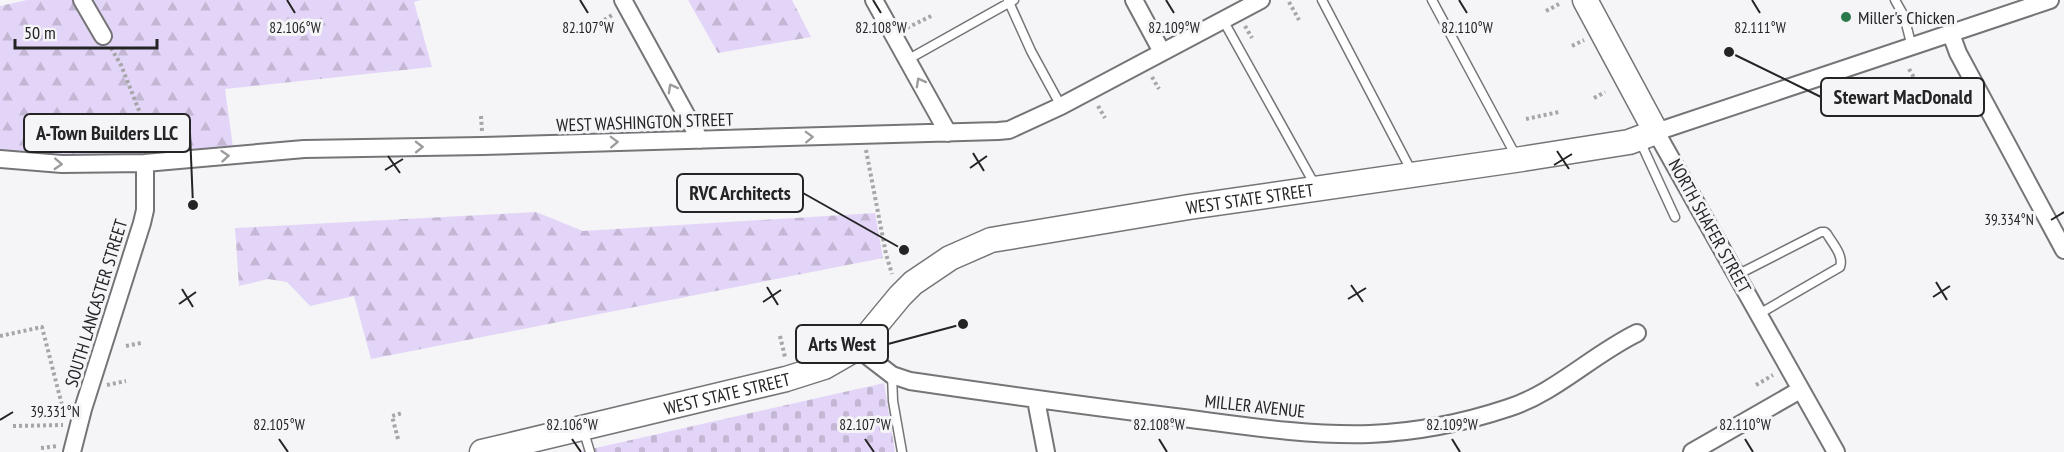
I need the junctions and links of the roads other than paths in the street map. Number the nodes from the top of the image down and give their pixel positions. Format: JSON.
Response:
{"nodes":[{"id":1,"x":82,"y":0,"type":"edge"},
{"id":2,"x":874,"y":0,"type":"edge"},
{"id":3,"x":1134,"y":0,"type":"edge"},
{"id":4,"x":1261,"y":0,"type":"edge"},
{"id":5,"x":1322,"y":0,"type":"edge"},
{"id":6,"x":1432,"y":0,"type":"edge"},
{"id":7,"x":1895,"y":0,"type":"edge"},
{"id":8,"x":2050,"y":0,"type":"edge"},
{"id":9,"x":1010,"y":1,"type":"edge"},
{"id":10,"x":1575,"y":1,"type":"edge"},
{"id":11,"x":621,"y":6,"type":"edge"},
{"id":12,"x":1223,"y":20,"type":"junction"},
{"id":13,"x":1951,"y":34,"type":"junction"},
{"id":14,"x":103,"y":36,"type":"road end"},
{"id":15,"x":1912,"y":47,"type":"junction"},
{"id":16,"x":1162,"y":52,"type":"junction"},
{"id":17,"x":907,"y":60,"type":"junction"},
{"id":18,"x":1061,"y":106,"type":"junction"},
{"id":19,"x":948,"y":133,"type":"junction"},
{"id":20,"x":1647,"y":135,"type":"junction"},
{"id":21,"x":700,"y":140,"type":"junction"},
{"id":22,"x":0,"y":159,"type":"edge"},
{"id":23,"x":144,"y":159,"type":"junction"},
{"id":24,"x":1518,"y":160,"type":"junction"},
{"id":25,"x":1414,"y":175,"type":"junction"},
{"id":26,"x":1317,"y":189,"type":"junction"},
{"id":27,"x":1675,"y":216,"type":"dead end"},
{"id":28,"x":2064,"y":250,"type":"edge"},
{"id":29,"x":1737,"y":275,"type":"junction"},
{"id":30,"x":1759,"y":314,"type":"junction"},
{"id":31,"x":1637,"y":333,"type":"dead end"},
{"id":32,"x":857,"y":348,"type":"junction"},
{"id":33,"x":892,"y":375,"type":"junction"},
{"id":34,"x":1800,"y":390,"type":"junction"},
{"id":35,"x":1036,"y":400,"type":"junction"},
{"id":36,"x":583,"y":429,"type":"junction"},
{"id":37,"x":65,"y":449,"type":"edge"},
{"id":38,"x":482,"y":452,"type":"edge"},
{"id":39,"x":590,"y":452,"type":"edge"},
{"id":40,"x":902,"y":452,"type":"edge"},
{"id":41,"x":1046,"y":452,"type":"edge"},
{"id":42,"x":1692,"y":452,"type":"edge"},
{"id":43,"x":1836,"y":452,"type":"edge"}],
"edges":[{"from":1,"to":14,"type":"street"},
{"from":2,"to":17,"type":"street"},
{"from":3,"to":16,"type":"street"},
{"from":4,"to":12,"type":"street","name":"WEST WASHINGTON STREET"},
{"from":5,"to":25,"type":"lane"},
{"from":6,"to":24,"type":"lane"},
{"from":7,"to":15,"type":"lane"},
{"from":8,"to":13,"type":"street","name":"WEST STATE STREET"},
{"from":9,"to":17,"type":"lane"},
{"from":9,"to":18,"type":"lane"},
{"from":10,"to":20,"type":"street","name":"NORTH SHAFER STREET"},
{"from":21,"to":11,"type":"street","one_way":true},
{"from":12,"to":16,"type":"street","name":"WEST WASHINGTON STREET"},
{"from":12,"to":26,"type":"lane"},
{"from":13,"to":15,"type":"street","name":"WEST STATE STREET"},
{"from":13,"to":28,"type":"street"},
{"from":15,"to":20,"type":"street","name":"WEST STATE STREET"},
{"from":16,"to":18,"type":"street","name":"WEST WASHINGTON STREET"},
{"from":19,"to":17,"type":"street","one_way":true},
{"from":18,"to":19,"type":"street","name":"WEST WASHINGTON STREET"},
{"from":21,"to":19,"type":"street","name":"WEST WASHINGTON STREET","one_way":true},
{"from":20,"to":24,"type":"street","name":"WEST STATE STREET"},
{"from":20,"to":27,"type":"lane"},
{"from":20,"to":29,"type":"street","name":"NORTH SHAFER STREET"},
{"from":23,"to":21,"type":"street","name":"WEST WASHINGTON STREET","one_way":true},
{"from":22,"to":23,"type":"street","name":"WEST WASHINGTON STREET","one_way":true},
{"from":23,"to":37,"type":"street","name":"SOUTH LANCASTER STREET"},
{"from":24,"to":25,"type":"street","name":"WEST STATE STREET"},
{"from":25,"to":26,"type":"street","name":"WEST STATE STREET"},
{"from":26,"to":32,"type":"street","name":"WEST STATE STREET"},
{"from":29,"to":30,"type":"street","name":"NORTH SHAFER STREET"},
{"from":29,"to":30,"type":"lane"},
{"from":30,"to":34,"type":"street","name":"NORTH SHAFER STREET"},
{"from":31,"to":35,"type":"street","name":"MILLER AVENUE"},
{"from":32,"to":33,"type":"street","name":"MILLER AVENUE"},
{"from":32,"to":36,"type":"street","name":"WEST STATE STREET"},
{"from":33,"to":35,"type":"street","name":"MILLER AVENUE"},
{"from":33,"to":40,"type":"lane"},
{"from":34,"to":42,"type":"street"},
{"from":34,"to":43,"type":"street","name":"NORTH SHAFER STREET"},
{"from":35,"to":41,"type":"street"},
{"from":36,"to":38,"type":"street","name":"WEST STATE STREET"},
{"from":36,"to":39,"type":"lane"}]}
